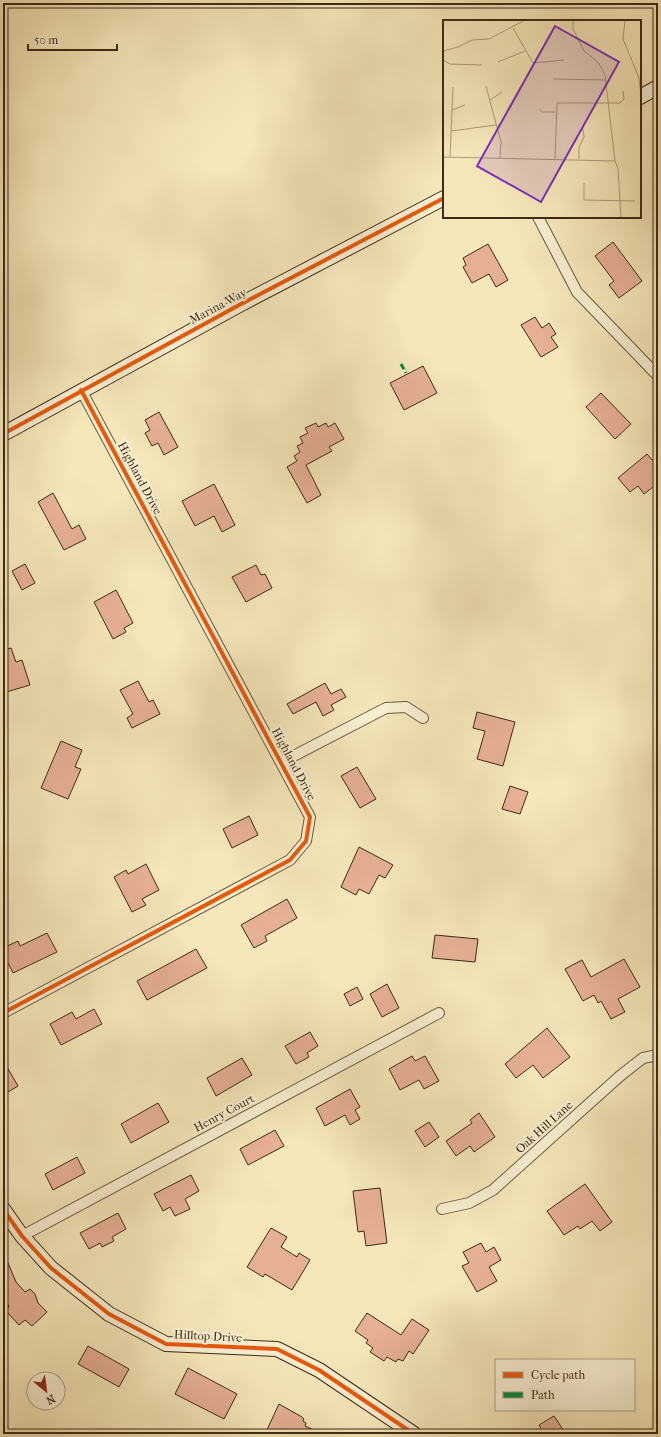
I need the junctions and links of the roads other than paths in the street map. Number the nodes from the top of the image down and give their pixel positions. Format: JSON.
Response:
{"nodes":[{"id":1,"x":658,"y":87,"type":"edge"},
{"id":2,"x":641,"y":96,"type":"edge"},
{"id":3,"x":443,"y":199,"type":"edge"},
{"id":4,"x":539,"y":218,"type":"edge"},
{"id":5,"x":658,"y":376,"type":"edge"},
{"id":6,"x":82,"y":390,"type":"junction"},
{"id":7,"x":3,"y":434,"type":"edge"},
{"id":8,"x":423,"y":718,"type":"dead end"},
{"id":9,"x":282,"y":762,"type":"junction"},
{"id":10,"x":3,"y":1013,"type":"edge"},
{"id":11,"x":439,"y":1013,"type":"dead end"},
{"id":12,"x":658,"y":1055,"type":"edge"},
{"id":13,"x":3,"y":1209,"type":"edge"},
{"id":14,"x":442,"y":1209,"type":"dead end"},
{"id":15,"x":22,"y":1236,"type":"junction"},
{"id":16,"x":414,"y":1434,"type":"edge"}],
"edges":[{"from":1,"to":2,"type":"street"},
{"from":3,"to":6,"type":"street","name":"Marina Way"},
{"from":4,"to":5,"type":"street"},
{"from":6,"to":7,"type":"street","name":"Marina Way"},
{"from":6,"to":9,"type":"street","name":"Highland Drive"},
{"from":8,"to":9,"type":"street"},
{"from":9,"to":10,"type":"street","name":"Highland Drive"},
{"from":11,"to":15,"type":"street","name":"Henry Court"},
{"from":12,"to":14,"type":"street","name":"Oak Hill Lane"},
{"from":13,"to":15,"type":"street","name":"Hilltop Drive"},
{"from":15,"to":16,"type":"street","name":"Hilltop Drive"}]}
